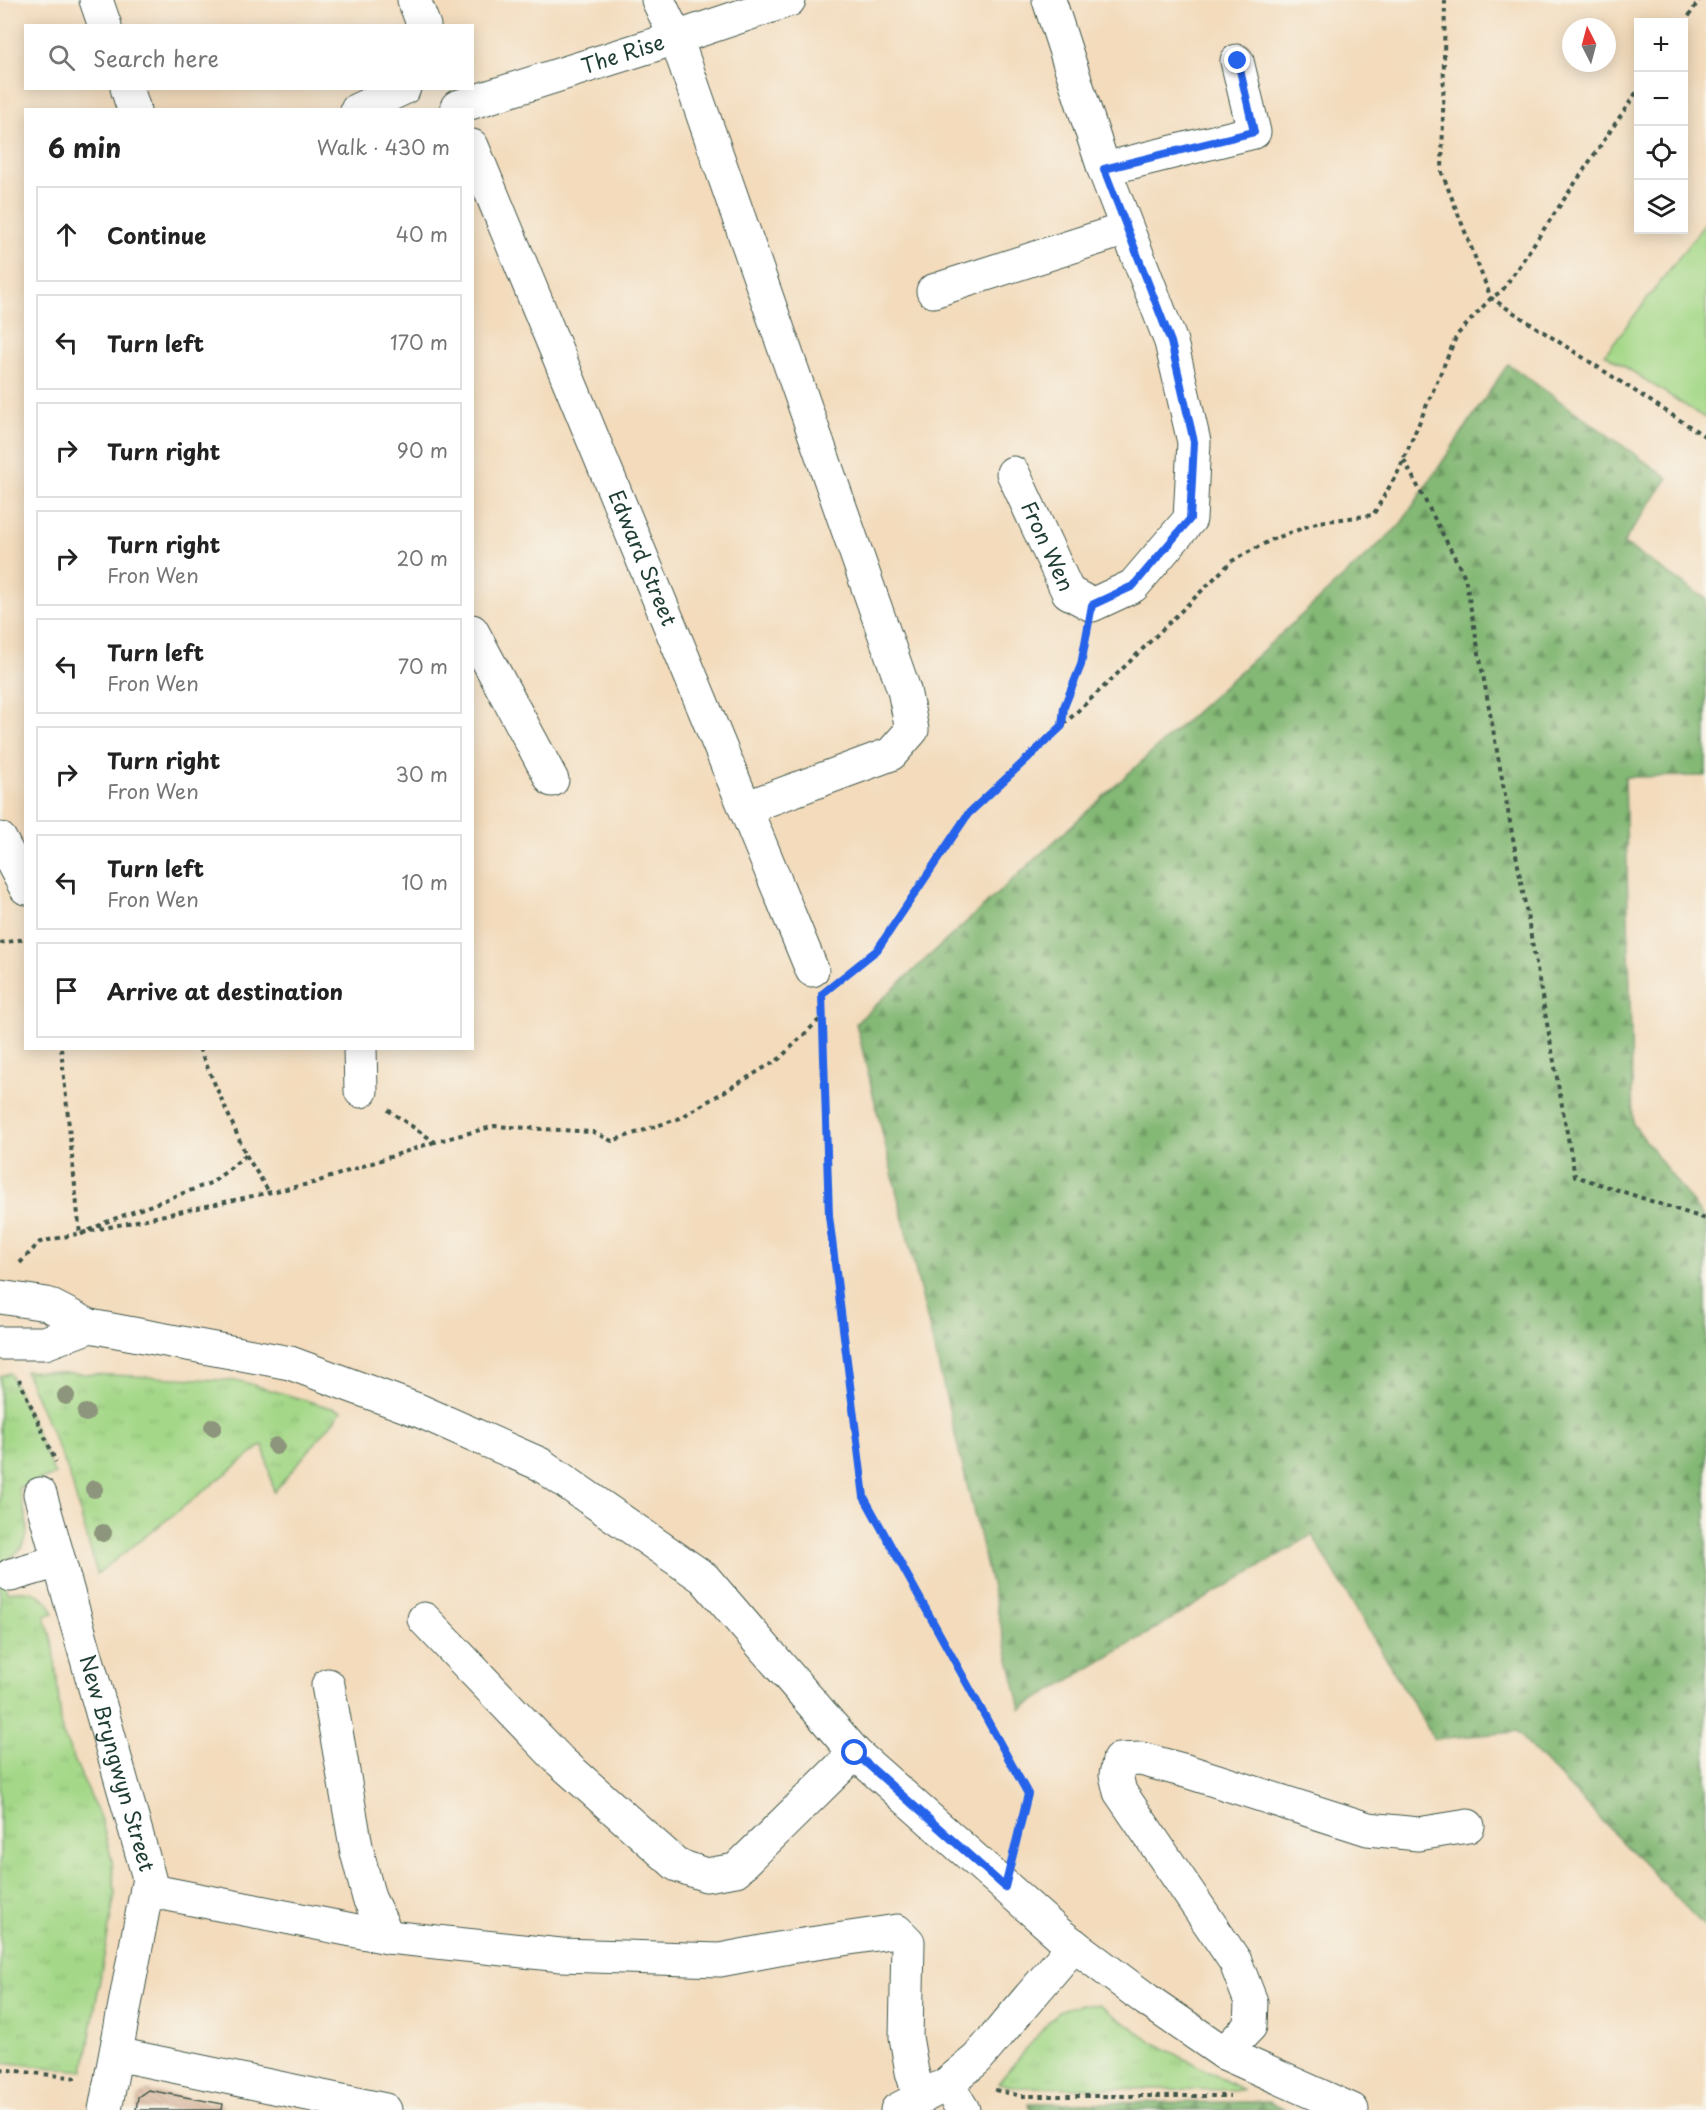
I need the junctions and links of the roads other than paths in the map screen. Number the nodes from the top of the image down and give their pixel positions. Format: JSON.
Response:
{"nodes":[{"id":1,"x":96,"y":0,"type":"edge"},
{"id":2,"x":414,"y":0,"type":"edge"},
{"id":3,"x":658,"y":0,"type":"edge"},
{"id":4,"x":789,"y":0,"type":"edge"},
{"id":5,"x":1049,"y":0,"type":"edge"},
{"id":6,"x":104,"y":24,"type":"edge"},
{"id":7,"x":423,"y":24,"type":"edge"},
{"id":8,"x":676,"y":38,"type":"junction"},
{"id":9,"x":1238,"y":61,"type":"dead end"},
{"id":10,"x":128,"y":90,"type":"edge"},
{"id":11,"x":400,"y":90,"type":"edge"},
{"id":12,"x":454,"y":102,"type":"edge"},
{"id":13,"x":133,"y":108,"type":"edge"},
{"id":14,"x":361,"y":108,"type":"edge"},
{"id":15,"x":474,"y":151,"type":"edge"},
{"id":16,"x":1104,"y":169,"type":"junction"},
{"id":17,"x":1126,"y":229,"type":"junction"},
{"id":18,"x":933,"y":291,"type":"dead end"},
{"id":19,"x":1013,"y":473,"type":"dead end"},
{"id":20,"x":474,"y":635,"type":"edge"},
{"id":21,"x":552,"y":780,"type":"dead end"},
{"id":22,"x":745,"y":808,"type":"junction"},
{"id":23,"x":0,"y":839,"type":"edge"},
{"id":24,"x":24,"y":884,"type":"edge"},
{"id":25,"x":817,"y":982,"type":"road end"},
{"id":26,"x":360,"y":1050,"type":"edge"},
{"id":27,"x":361,"y":1090,"type":"road end"},
{"id":28,"x":0,"y":1297,"type":"edge"},
{"id":29,"x":90,"y":1326,"type":"junction"},
{"id":30,"x":0,"y":1342,"type":"edge"},
{"id":31,"x":40,"y":1494,"type":"dead end"},
{"id":32,"x":59,"y":1561,"type":"junction"},
{"id":33,"x":11,"y":1575,"type":"dead end"},
{"id":34,"x":424,"y":1618,"type":"dead end"},
{"id":35,"x":328,"y":1686,"type":"dead end"},
{"id":36,"x":855,"y":1753,"type":"junction"},
{"id":37,"x":1468,"y":1826,"type":"dead end"},
{"id":38,"x":147,"y":1890,"type":"junction"},
{"id":39,"x":388,"y":1937,"type":"junction"},
{"id":40,"x":1074,"y":1945,"type":"junction"},
{"id":41,"x":1224,"y":2053,"type":"junction"},
{"id":42,"x":110,"y":2082,"type":"edge"},
{"id":43,"x":932,"y":2101,"type":"edge"},
{"id":44,"x":385,"y":2110,"type":"edge"},
{"id":45,"x":1352,"y":2110,"type":"edge"}],
"edges":[{"from":1,"to":6,"type":"street"},
{"from":2,"to":7,"type":"street"},
{"from":3,"to":8,"type":"street"},
{"from":4,"to":8,"type":"street","name":"The Rise"},
{"from":5,"to":16,"type":"street","name":"Fron Wen"},
{"from":8,"to":12,"type":"street","name":"The Rise"},
{"from":8,"to":22,"type":"street"},
{"from":9,"to":16,"type":"street"},
{"from":10,"to":13,"type":"street"},
{"from":11,"to":14,"type":"street"},
{"from":15,"to":22,"type":"street","name":"Edward Street"},
{"from":16,"to":17,"type":"street","name":"Fron Wen"},
{"from":17,"to":18,"type":"street"},
{"from":17,"to":19,"type":"street","name":"Fron Wen"},
{"from":20,"to":21,"type":"street"},
{"from":22,"to":25,"type":"street","name":"Edward Street"},
{"from":23,"to":24,"type":"street"},
{"from":26,"to":27,"type":"street"},
{"from":28,"to":29,"type":"street"},
{"from":29,"to":30,"type":"street"},
{"from":29,"to":36,"type":"street"},
{"from":31,"to":32,"type":"street","name":"New Bryngwyn Street"},
{"from":32,"to":33,"type":"street"},
{"from":32,"to":38,"type":"street","name":"New Bryngwyn Street"},
{"from":34,"to":36,"type":"street"},
{"from":35,"to":39,"type":"street"},
{"from":36,"to":40,"type":"street"},
{"from":37,"to":41,"type":"street"},
{"from":38,"to":39,"type":"street"},
{"from":38,"to":42,"type":"street","name":"New Bryngwyn Street"},
{"from":39,"to":43,"type":"street"},
{"from":40,"to":41,"type":"street"},
{"from":40,"to":43,"type":"street"},
{"from":41,"to":45,"type":"street"},
{"from":42,"to":44,"type":"street"}]}
